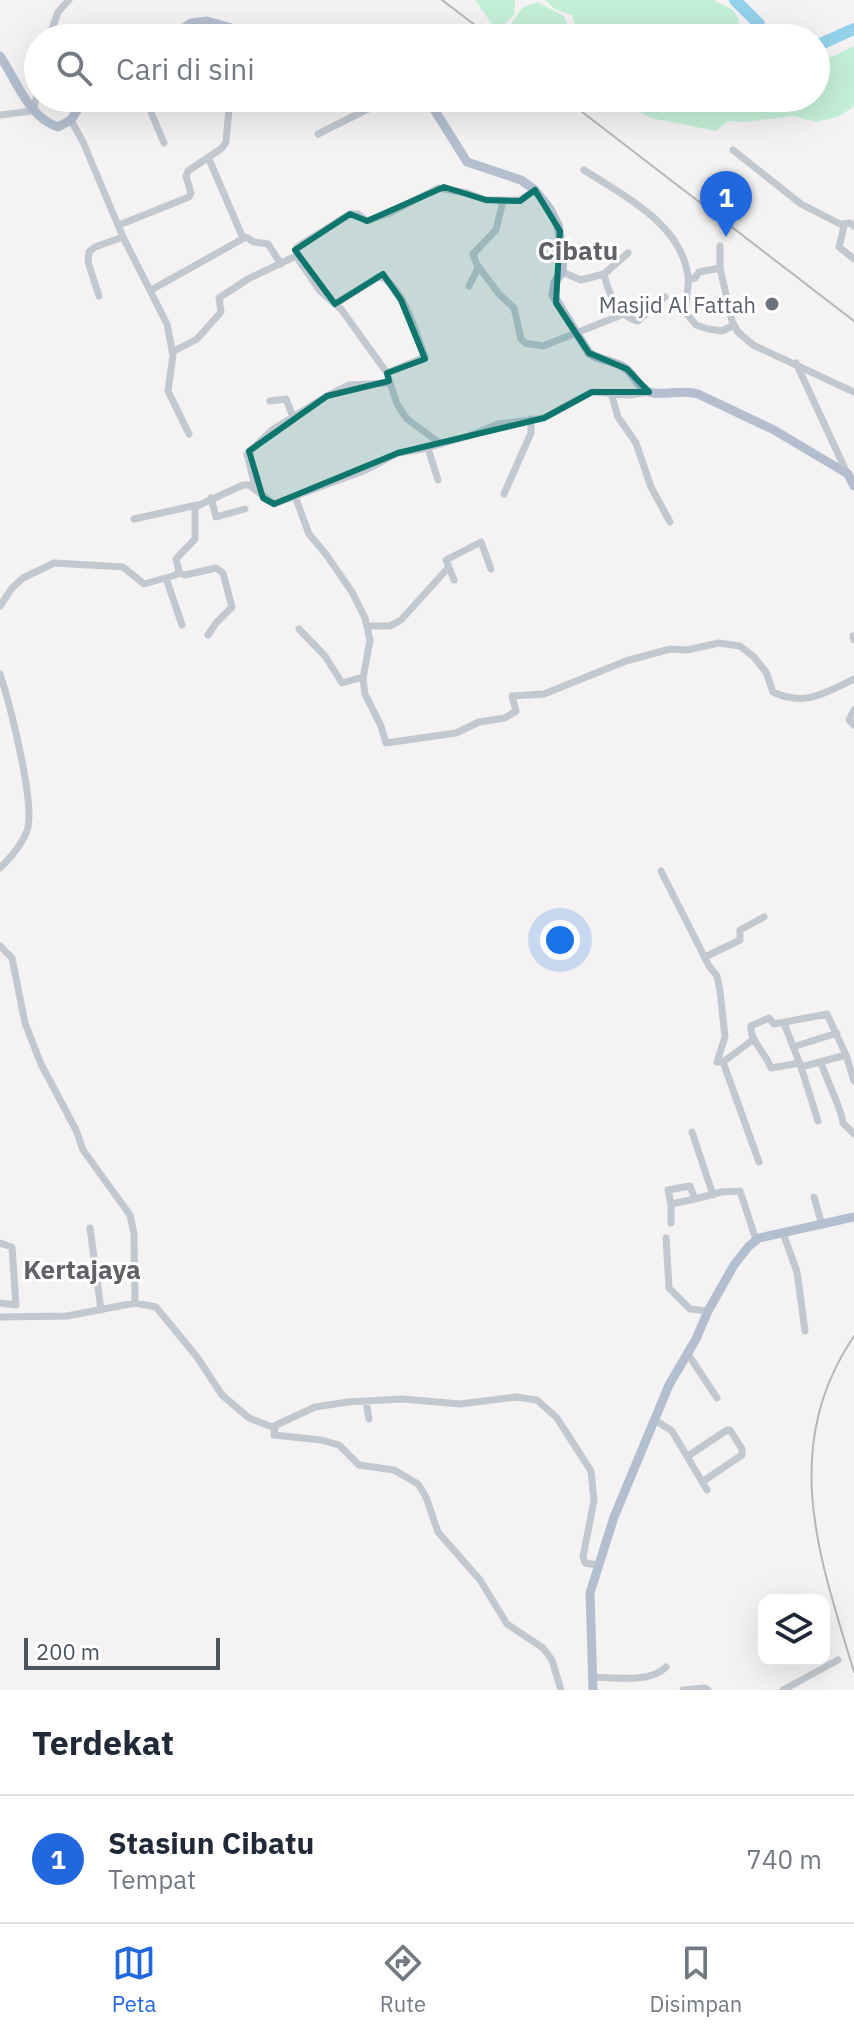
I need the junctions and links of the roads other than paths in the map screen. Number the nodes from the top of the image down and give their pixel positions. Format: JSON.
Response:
{"nodes":[{"id":1,"x":69,"y":0,"type":"edge"},
{"id":2,"x":54,"y":24,"type":"edge"},
{"id":3,"x":193,"y":24,"type":"edge"},
{"id":4,"x":220,"y":24,"type":"edge"},
{"id":5,"x":0,"y":56,"type":"edge"},
{"id":6,"x":24,"y":96,"type":"edge"},
{"id":7,"x":25,"y":112,"type":"edge"},
{"id":8,"x":34,"y":112,"type":"edge"},
{"id":9,"x":76,"y":112,"type":"edge"},
{"id":10,"x":151,"y":112,"type":"edge"},
{"id":11,"x":229,"y":112,"type":"edge"},
{"id":12,"x":362,"y":112,"type":"edge"},
{"id":13,"x":436,"y":112,"type":"edge"},
{"id":14,"x":0,"y":115,"type":"edge"},
{"id":15,"x":71,"y":120,"type":"junction"},
{"id":16,"x":318,"y":134,"type":"dead end"},
{"id":17,"x":164,"y":143,"type":"dead end"},
{"id":18,"x":733,"y":150,"type":"dead end"},
{"id":19,"x":208,"y":157,"type":"junction"},
{"id":20,"x":584,"y":170,"type":"dead end"},
{"id":21,"x":535,"y":190,"type":"junction"},
{"id":22,"x":503,"y":201,"type":"junction"},
{"id":23,"x":842,"y":224,"type":"junction"},
{"id":24,"x":119,"y":225,"type":"junction"},
{"id":25,"x":854,"y":226,"type":"edge"},
{"id":26,"x":123,"y":237,"type":"junction"},
{"id":27,"x":243,"y":238,"type":"junction"},
{"id":28,"x":720,"y":246,"type":"dead end"},
{"id":29,"x":628,"y":253,"type":"dead end"},
{"id":30,"x":296,"y":256,"type":"junction"},
{"id":31,"x":854,"y":259,"type":"edge"},
{"id":32,"x":281,"y":264,"type":"junction"},
{"id":33,"x":478,"y":266,"type":"junction"},
{"id":34,"x":720,"y":268,"type":"junction"},
{"id":35,"x":562,"y":272,"type":"junction"},
{"id":36,"x":604,"y":274,"type":"junction"},
{"id":37,"x":688,"y":279,"type":"junction"},
{"id":38,"x":469,"y":286,"type":"dead end"},
{"id":39,"x":151,"y":290,"type":"junction"},
{"id":40,"x":99,"y":296,"type":"dead end"},
{"id":41,"x":665,"y":297,"type":"dead end"},
{"id":42,"x":335,"y":304,"type":"junction"},
{"id":43,"x":624,"y":314,"type":"junction"},
{"id":44,"x":734,"y":325,"type":"junction"},
{"id":45,"x":579,"y":333,"type":"junction"},
{"id":46,"x":172,"y":352,"type":"junction"},
{"id":47,"x":796,"y":363,"type":"junction"},
{"id":48,"x":387,"y":373,"type":"junction"},
{"id":49,"x":389,"y":383,"type":"junction"},
{"id":50,"x":649,"y":392,"type":"junction"},
{"id":51,"x":854,"y":392,"type":"edge"},
{"id":52,"x":611,"y":393,"type":"junction"},
{"id":53,"x":270,"y":401,"type":"dead end"},
{"id":54,"x":293,"y":417,"type":"junction"},
{"id":55,"x":531,"y":419,"type":"junction"},
{"id":56,"x":189,"y":434,"type":"dead end"},
{"id":57,"x":441,"y":444,"type":"junction"},
{"id":58,"x":428,"y":448,"type":"junction"},
{"id":59,"x":848,"y":474,"type":"junction"},
{"id":60,"x":438,"y":480,"type":"dead end"},
{"id":61,"x":854,"y":486,"type":"edge"},
{"id":62,"x":257,"y":492,"type":"junction"},
{"id":63,"x":504,"y":494,"type":"dead end"},
{"id":64,"x":295,"y":496,"type":"junction"},
{"id":65,"x":211,"y":498,"type":"junction"},
{"id":66,"x":197,"y":505,"type":"junction"},
{"id":67,"x":245,"y":509,"type":"dead end"},
{"id":68,"x":134,"y":519,"type":"dead end"},
{"id":69,"x":670,"y":522,"type":"dead end"},
{"id":70,"x":448,"y":568,"type":"junction"},
{"id":71,"x":491,"y":569,"type":"dead end"},
{"id":72,"x":178,"y":573,"type":"junction"},
{"id":73,"x":166,"y":578,"type":"junction"},
{"id":74,"x":454,"y":580,"type":"dead end"},
{"id":75,"x":3,"y":593,"type":"edge"},
{"id":76,"x":0,"y":606,"type":"edge"},
{"id":77,"x":182,"y":625,"type":"dead end"},
{"id":78,"x":368,"y":626,"type":"junction"},
{"id":79,"x":299,"y":629,"type":"dead end"},
{"id":80,"x":208,"y":635,"type":"dead end"},
{"id":81,"x":0,"y":674,"type":"edge"},
{"id":82,"x":363,"y":677,"type":"junction"},
{"id":83,"x":854,"y":679,"type":"edge"},
{"id":84,"x":854,"y":710,"type":"edge"},
{"id":85,"x":854,"y":725,"type":"edge"},
{"id":86,"x":0,"y":868,"type":"edge"},
{"id":87,"x":661,"y":871,"type":"dead end"},
{"id":88,"x":764,"y":917,"type":"dead end"},
{"id":89,"x":0,"y":946,"type":"edge"},
{"id":90,"x":705,"y":957,"type":"junction"},
{"id":91,"x":784,"y":1023,"type":"junction"},
{"id":92,"x":837,"y":1033,"type":"junction"},
{"id":93,"x":754,"y":1039,"type":"junction"},
{"id":94,"x":793,"y":1047,"type":"junction"},
{"id":95,"x":846,"y":1055,"type":"junction"},
{"id":96,"x":720,"y":1062,"type":"junction"},
{"id":97,"x":821,"y":1062,"type":"junction"},
{"id":98,"x":801,"y":1065,"type":"junction"},
{"id":99,"x":708,"y":1069,"type":"dead end"},
{"id":100,"x":854,"y":1081,"type":"edge"},
{"id":101,"x":854,"y":1113,"type":"edge"},
{"id":102,"x":843,"y":1117,"type":"junction"},
{"id":103,"x":818,"y":1121,"type":"dead end"},
{"id":104,"x":692,"y":1132,"type":"dead end"},
{"id":105,"x":854,"y":1134,"type":"edge"},
{"id":106,"x":759,"y":1162,"type":"dead end"},
{"id":107,"x":713,"y":1195,"type":"junction"},
{"id":108,"x":814,"y":1197,"type":"dead end"},
{"id":109,"x":695,"y":1199,"type":"junction"},
{"id":110,"x":671,"y":1204,"type":"junction"},
{"id":111,"x":854,"y":1217,"type":"edge"},
{"id":112,"x":671,"y":1223,"type":"dead end"},
{"id":113,"x":822,"y":1225,"type":"junction"},
{"id":114,"x":90,"y":1228,"type":"dead end"},
{"id":115,"x":783,"y":1233,"type":"junction"},
{"id":116,"x":666,"y":1238,"type":"dead end"},
{"id":117,"x":756,"y":1240,"type":"junction"},
{"id":118,"x":0,"y":1243,"type":"edge"},
{"id":119,"x":0,"y":1303,"type":"edge"},
{"id":120,"x":135,"y":1303,"type":"junction"},
{"id":121,"x":101,"y":1310,"type":"junction"},
{"id":122,"x":708,"y":1311,"type":"junction"},
{"id":123,"x":0,"y":1317,"type":"edge"},
{"id":124,"x":805,"y":1331,"type":"dead end"},
{"id":125,"x":688,"y":1354,"type":"junction"},
{"id":126,"x":717,"y":1398,"type":"dead end"},
{"id":127,"x":366,"y":1401,"type":"junction"},
{"id":128,"x":369,"y":1419,"type":"dead end"},
{"id":129,"x":655,"y":1420,"type":"junction"},
{"id":130,"x":274,"y":1430,"type":"junction"},
{"id":131,"x":688,"y":1456,"type":"junction"},
{"id":132,"x":702,"y":1482,"type":"junction"},
{"id":133,"x":707,"y":1490,"type":"dead end"},
{"id":134,"x":598,"y":1565,"type":"junction"},
{"id":135,"x":838,"y":1660,"type":"dead end"},
{"id":136,"x":666,"y":1667,"type":"dead end"},
{"id":137,"x":592,"y":1677,"type":"junction"},
{"id":138,"x":561,"y":1690,"type":"edge"},
{"id":139,"x":593,"y":1690,"type":"edge"},
{"id":140,"x":683,"y":1690,"type":"edge"},
{"id":141,"x":708,"y":1690,"type":"edge"},
{"id":142,"x":783,"y":1690,"type":"edge"}],
"edges":[{"from":1,"to":2,"type":"street"},
{"from":3,"to":4,"type":"main road"},
{"from":5,"to":6,"type":"main road"},
{"from":7,"to":14,"type":"street"},
{"from":8,"to":15,"type":"main road"},
{"from":9,"to":15,"type":"main road"},
{"from":10,"to":17,"type":"street"},
{"from":11,"to":19,"type":"street"},
{"from":12,"to":16,"type":"street"},
{"from":13,"to":21,"type":"main road"},
{"from":15,"to":24,"type":"street"},
{"from":18,"to":23,"type":"street"},
{"from":19,"to":24,"type":"street"},
{"from":19,"to":27,"type":"street"},
{"from":20,"to":37,"type":"street"},
{"from":21,"to":22,"type":"street"},
{"from":21,"to":35,"type":"main road"},
{"from":22,"to":30,"type":"street"},
{"from":22,"to":33,"type":"street"},
{"from":23,"to":25,"type":"street"},
{"from":23,"to":31,"type":"street"},
{"from":24,"to":26,"type":"street"},
{"from":26,"to":39,"type":"street"},
{"from":26,"to":40,"type":"street"},
{"from":27,"to":32,"type":"street"},
{"from":27,"to":39,"type":"street"},
{"from":28,"to":34,"type":"street"},
{"from":29,"to":36,"type":"street"},
{"from":30,"to":32,"type":"street"},
{"from":30,"to":42,"type":"street"},
{"from":32,"to":46,"type":"street"},
{"from":33,"to":38,"type":"street"},
{"from":33,"to":45,"type":"street"},
{"from":34,"to":37,"type":"street"},
{"from":34,"to":44,"type":"street"},
{"from":35,"to":36,"type":"street"},
{"from":35,"to":45,"type":"main road"},
{"from":36,"to":43,"type":"street"},
{"from":37,"to":44,"type":"street"},
{"from":39,"to":46,"type":"street"},
{"from":41,"to":43,"type":"street"},
{"from":42,"to":48,"type":"street"},
{"from":42,"to":48,"type":"street"},
{"from":43,"to":45,"type":"street"},
{"from":44,"to":47,"type":"street"},
{"from":45,"to":50,"type":"main road"},
{"from":46,"to":56,"type":"street"},
{"from":47,"to":51,"type":"street"},
{"from":47,"to":59,"type":"street"},
{"from":48,"to":49,"type":"street"},
{"from":49,"to":54,"type":"street"},
{"from":49,"to":57,"type":"street"},
{"from":50,"to":52,"type":"street"},
{"from":50,"to":59,"type":"main road"},
{"from":52,"to":55,"type":"street"},
{"from":52,"to":69,"type":"street"},
{"from":53,"to":54,"type":"street"},
{"from":54,"to":62,"type":"street"},
{"from":55,"to":57,"type":"street"},
{"from":55,"to":63,"type":"street"},
{"from":57,"to":58,"type":"street"},
{"from":58,"to":60,"type":"street"},
{"from":58,"to":64,"type":"street"},
{"from":59,"to":61,"type":"main road"},
{"from":62,"to":64,"type":"street"},
{"from":62,"to":65,"type":"street"},
{"from":64,"to":78,"type":"street"},
{"from":65,"to":66,"type":"street"},
{"from":65,"to":67,"type":"street"},
{"from":66,"to":68,"type":"street"},
{"from":66,"to":72,"type":"street"},
{"from":70,"to":71,"type":"street"},
{"from":70,"to":74,"type":"street"},
{"from":70,"to":78,"type":"street"},
{"from":72,"to":73,"type":"street"},
{"from":72,"to":80,"type":"street"},
{"from":73,"to":75,"type":"street"},
{"from":73,"to":77,"type":"street"},
{"from":75,"to":76,"type":"street"},
{"from":78,"to":82,"type":"street"},
{"from":79,"to":82,"type":"street"},
{"from":81,"to":86,"type":"street"},
{"from":82,"to":83,"type":"street"},
{"from":84,"to":85,"type":"street"},
{"from":87,"to":90,"type":"street"},
{"from":88,"to":90,"type":"street"},
{"from":89,"to":120,"type":"street"},
{"from":90,"to":96,"type":"street"},
{"from":91,"to":92,"type":"street"},
{"from":91,"to":93,"type":"street"},
{"from":91,"to":94,"type":"street"},
{"from":92,"to":94,"type":"street"},
{"from":92,"to":95,"type":"street"},
{"from":93,"to":96,"type":"street"},
{"from":93,"to":98,"type":"street"},
{"from":94,"to":98,"type":"street"},
{"from":95,"to":97,"type":"street"},
{"from":95,"to":100,"type":"street"},
{"from":96,"to":99,"type":"street"},
{"from":96,"to":106,"type":"street"},
{"from":97,"to":98,"type":"street"},
{"from":97,"to":102,"type":"street"},
{"from":98,"to":103,"type":"street"},
{"from":101,"to":102,"type":"street"},
{"from":102,"to":105,"type":"street"},
{"from":104,"to":107,"type":"street"},
{"from":107,"to":109,"type":"street"},
{"from":107,"to":117,"type":"street"},
{"from":108,"to":113,"type":"street"},
{"from":109,"to":110,"type":"street"},
{"from":109,"to":110,"type":"street"},
{"from":110,"to":112,"type":"street"},
{"from":111,"to":113,"type":"main road"},
{"from":113,"to":115,"type":"main road"},
{"from":114,"to":121,"type":"street"},
{"from":115,"to":117,"type":"main road"},
{"from":115,"to":124,"type":"street"},
{"from":116,"to":122,"type":"street"},
{"from":117,"to":122,"type":"main road"},
{"from":118,"to":119,"type":"street"},
{"from":120,"to":121,"type":"street"},
{"from":120,"to":130,"type":"street"},
{"from":121,"to":123,"type":"street"},
{"from":122,"to":125,"type":"main road"},
{"from":125,"to":126,"type":"street"},
{"from":125,"to":129,"type":"main road"},
{"from":127,"to":128,"type":"street"},
{"from":127,"to":130,"type":"street"},
{"from":127,"to":134,"type":"street"},
{"from":129,"to":131,"type":"street"},
{"from":129,"to":134,"type":"main road"},
{"from":130,"to":138,"type":"street"},
{"from":131,"to":132,"type":"street"},
{"from":131,"to":132,"type":"street"},
{"from":132,"to":133,"type":"street"},
{"from":134,"to":137,"type":"main road"},
{"from":135,"to":142,"type":"street"},
{"from":136,"to":137,"type":"street"},
{"from":137,"to":139,"type":"main road"},
{"from":140,"to":141,"type":"street"}]}
